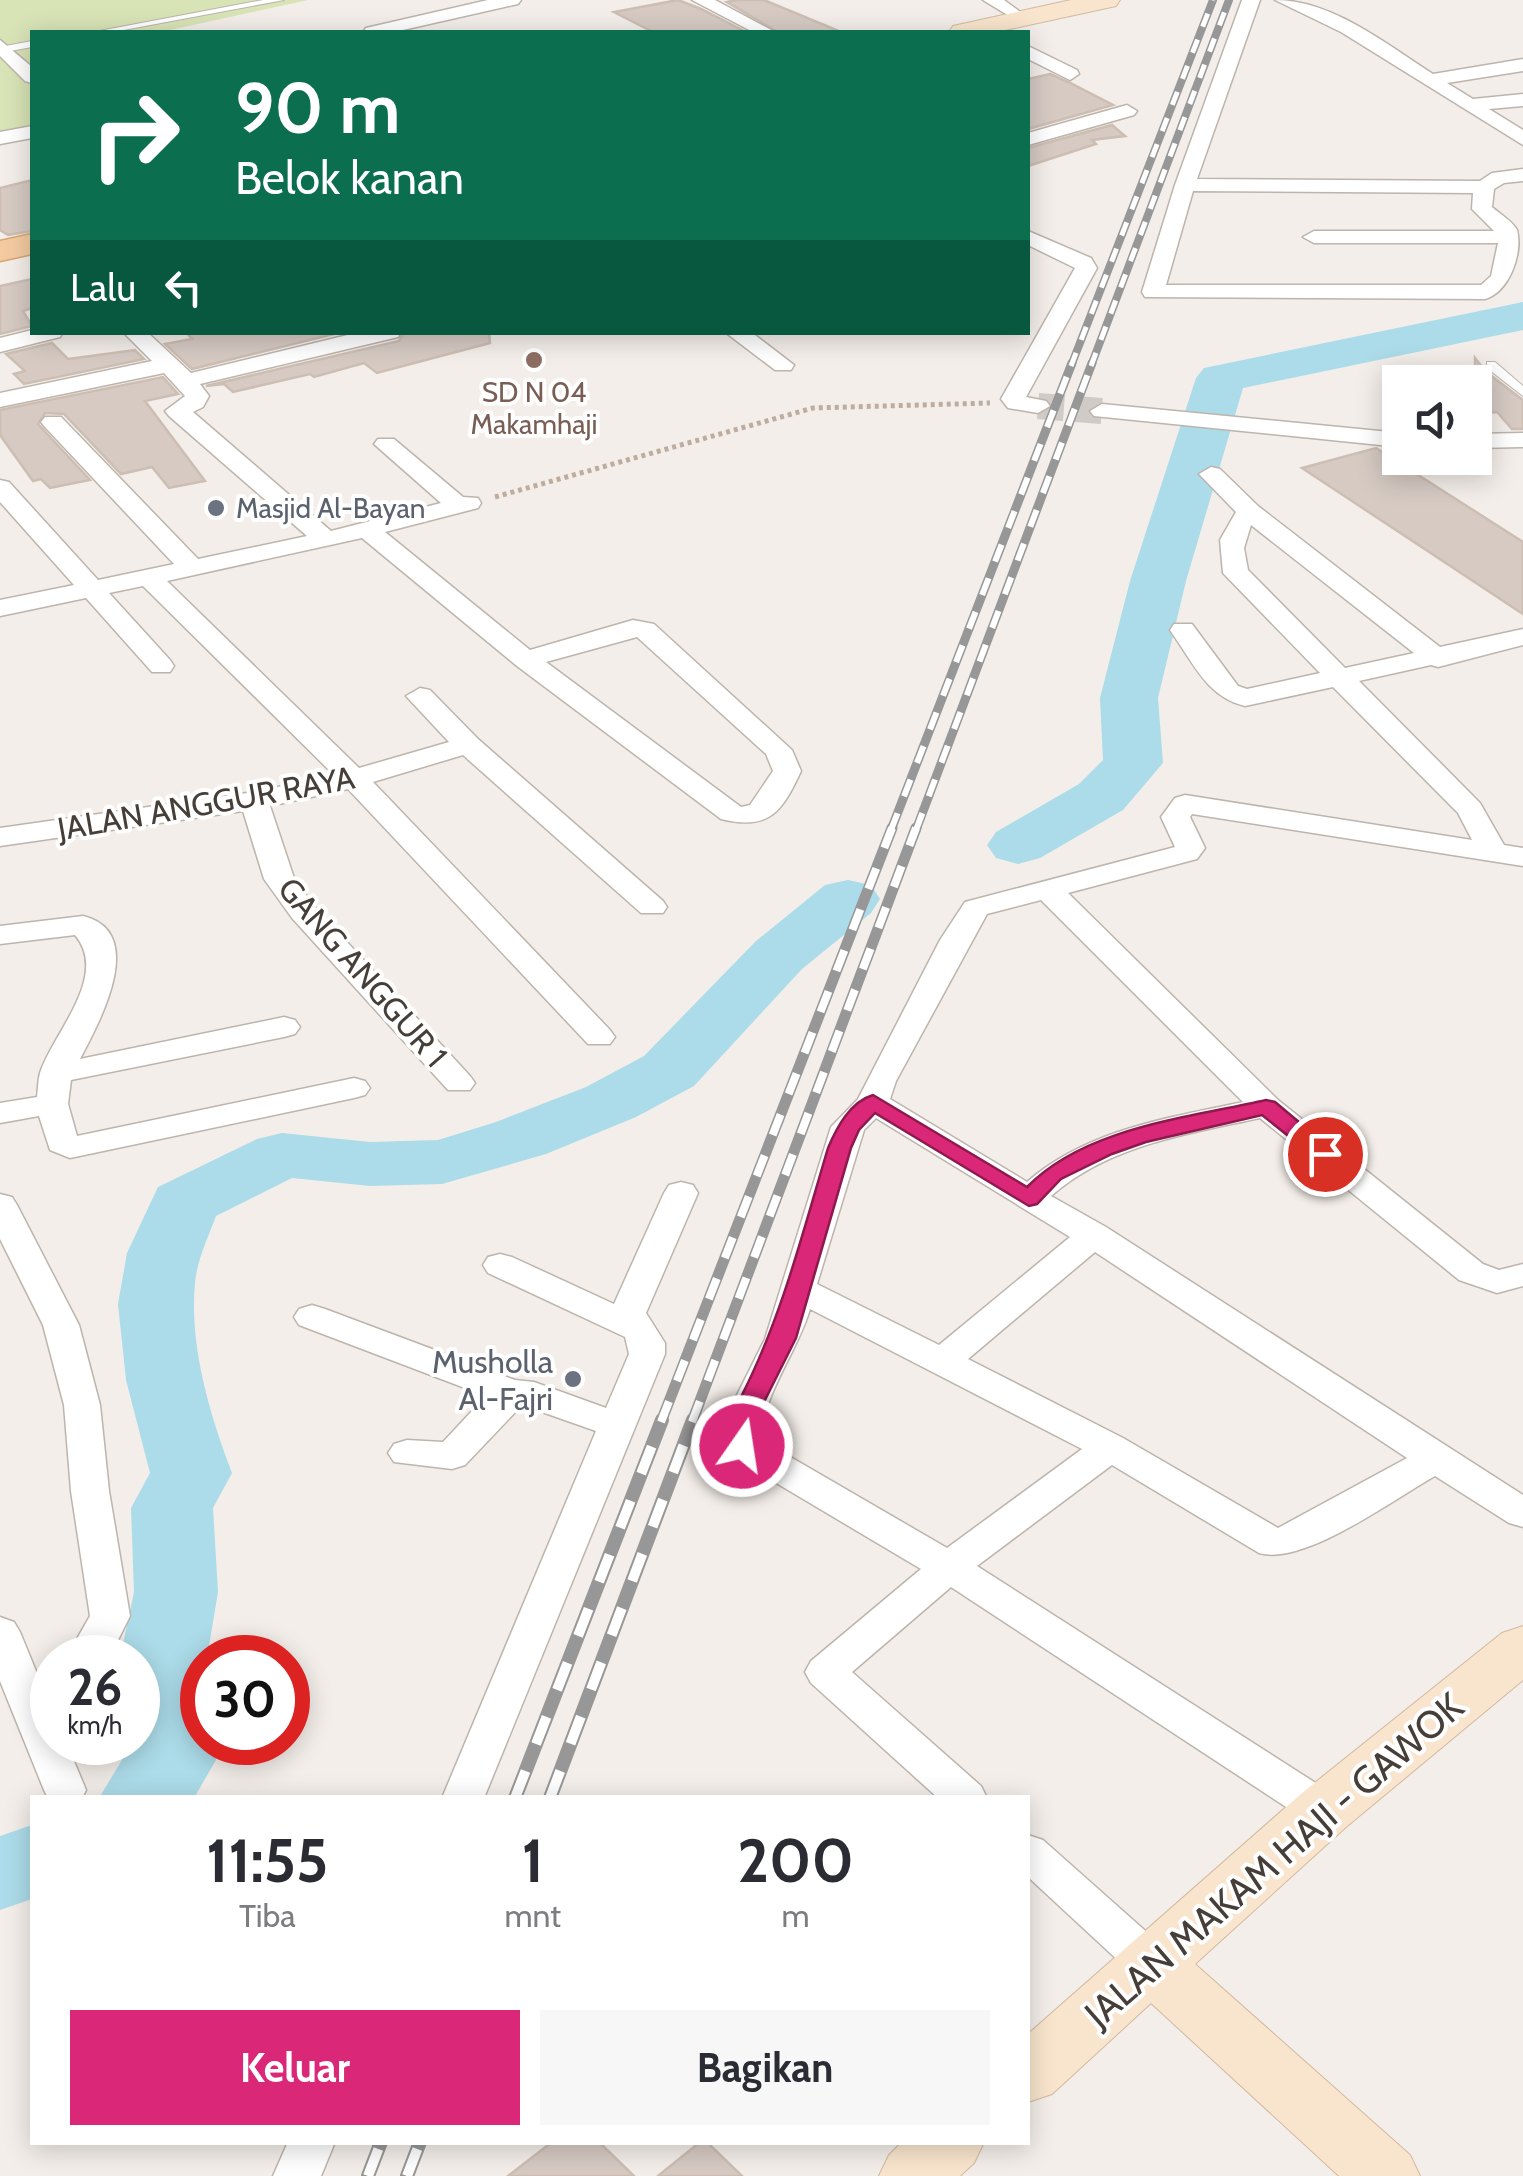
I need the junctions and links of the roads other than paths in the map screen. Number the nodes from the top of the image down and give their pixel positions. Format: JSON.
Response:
{"nodes":[{"id":1,"x":279,"y":0,"type":"edge"},
{"id":2,"x":512,"y":0,"type":"edge"},
{"id":3,"x":700,"y":0,"type":"edge"},
{"id":4,"x":1071,"y":0,"type":"edge"},
{"id":5,"x":1107,"y":0,"type":"edge"},
{"id":6,"x":1138,"y":0,"type":"edge"},
{"id":7,"x":1251,"y":0,"type":"edge"},
{"id":8,"x":1284,"y":0,"type":"edge"},
{"id":9,"x":1000,"y":15,"type":"edge"},
{"id":10,"x":109,"y":30,"type":"edge"},
{"id":11,"x":381,"y":30,"type":"edge"},
{"id":12,"x":762,"y":30,"type":"edge"},
{"id":13,"x":940,"y":30,"type":"edge"},
{"id":14,"x":971,"y":30,"type":"edge"},
{"id":15,"x":30,"y":44,"type":"edge"},
{"id":16,"x":1,"y":49,"type":"edge"},
{"id":17,"x":1030,"y":53,"type":"edge"},
{"id":18,"x":1523,"y":65,"type":"edge"},
{"id":19,"x":1070,"y":74,"type":"dead end"},
{"id":20,"x":30,"y":76,"type":"edge"},
{"id":21,"x":1431,"y":80,"type":"junction"},
{"id":22,"x":1523,"y":100,"type":"edge"},
{"id":23,"x":1473,"y":105,"type":"junction"},
{"id":24,"x":1127,"y":111,"type":"dead end"},
{"id":25,"x":30,"y":132,"type":"edge"},
{"id":26,"x":0,"y":138,"type":"edge"},
{"id":27,"x":1030,"y":138,"type":"edge"},
{"id":28,"x":1523,"y":139,"type":"edge"},
{"id":29,"x":1523,"y":175,"type":"edge"},
{"id":30,"x":1186,"y":185,"type":"junction"},
{"id":31,"x":1484,"y":187,"type":"junction"},
{"id":32,"x":1314,"y":237,"type":"dead end"},
{"id":33,"x":1509,"y":237,"type":"junction"},
{"id":34,"x":1030,"y":239,"type":"edge"},
{"id":35,"x":30,"y":244,"type":"edge"},
{"id":36,"x":0,"y":251,"type":"edge"},
{"id":37,"x":40,"y":335,"type":"edge"},
{"id":38,"x":137,"y":335,"type":"edge"},
{"id":39,"x":378,"y":335,"type":"edge"},
{"id":40,"x":740,"y":335,"type":"edge"},
{"id":41,"x":0,"y":345,"type":"edge"},
{"id":42,"x":167,"y":364,"type":"junction"},
{"id":43,"x":784,"y":365,"type":"dead end"},
{"id":44,"x":1492,"y":366,"type":"edge"},
{"id":45,"x":186,"y":382,"type":"junction"},
{"id":46,"x":1523,"y":392,"type":"edge"},
{"id":47,"x":0,"y":400,"type":"edge"},
{"id":48,"x":1027,"y":405,"type":"road end"},
{"id":49,"x":1102,"y":411,"type":"tunnel mouth"},
{"id":50,"x":53,"y":422,"type":"dead end"},
{"id":51,"x":1382,"y":438,"type":"edge"},
{"id":52,"x":1523,"y":440,"type":"edge"},
{"id":53,"x":1492,"y":441,"type":"edge"},
{"id":54,"x":386,"y":444,"type":"dead end"},
{"id":55,"x":1211,"y":474,"type":"dead end"},
{"id":56,"x":0,"y":487,"type":"edge"},
{"id":57,"x":1249,"y":511,"type":"junction"},
{"id":58,"x":367,"y":530,"type":"junction"},
{"id":59,"x":326,"y":540,"type":"junction"},
{"id":60,"x":193,"y":569,"type":"junction"},
{"id":61,"x":150,"y":578,"type":"junction"},
{"id":62,"x":92,"y":589,"type":"junction"},
{"id":63,"x":0,"y":608,"type":"edge"},
{"id":64,"x":1183,"y":630,"type":"dead end"},
{"id":65,"x":1510,"y":641,"type":"edge"},
{"id":66,"x":1438,"y":658,"type":"junction"},
{"id":67,"x":526,"y":660,"type":"junction"},
{"id":68,"x":1523,"y":662,"type":"edge"},
{"id":69,"x":161,"y":666,"type":"dead end"},
{"id":70,"x":1341,"y":678,"type":"junction"},
{"id":71,"x":420,"y":696,"type":"dead end"},
{"id":72,"x":468,"y":744,"type":"junction"},
{"id":73,"x":354,"y":779,"type":"junction"},
{"id":74,"x":254,"y":801,"type":"junction"},
{"id":75,"x":0,"y":837,"type":"edge"},
{"id":76,"x":1493,"y":852,"type":"junction"},
{"id":77,"x":1523,"y":858,"type":"edge"},
{"id":78,"x":1048,"y":890,"type":"junction"},
{"id":79,"x":652,"y":907,"type":"dead end"},
{"id":80,"x":0,"y":935,"type":"edge"},
{"id":81,"x":284,"y":1027,"type":"dead end"},
{"id":82,"x":598,"y":1037,"type":"dead end"},
{"id":83,"x":460,"y":1083,"type":"dead end"},
{"id":84,"x":54,"y":1088,"type":"junction"},
{"id":85,"x":354,"y":1088,"type":"dead end"},
{"id":86,"x":873,"y":1102,"type":"junction"},
{"id":87,"x":1266,"y":1107,"type":"junction"},
{"id":88,"x":0,"y":1114,"type":"edge"},
{"id":89,"x":681,"y":1193,"type":"dead end"},
{"id":90,"x":1029,"y":1198,"type":"junction"},
{"id":91,"x":0,"y":1205,"type":"edge"},
{"id":92,"x":1094,"y":1235,"type":"junction"},
{"id":93,"x":500,"y":1265,"type":"dead end"},
{"id":94,"x":1523,"y":1275,"type":"edge"},
{"id":95,"x":796,"y":1288,"type":"junction"},
{"id":96,"x":312,"y":1317,"type":"dead end"},
{"id":97,"x":639,"y":1329,"type":"junction"},
{"id":98,"x":942,"y":1361,"type":"junction"},
{"id":99,"x":513,"y":1393,"type":"junction"},
{"id":100,"x":617,"y":1424,"type":"junction"},
{"id":101,"x":1110,"y":1447,"type":"junction"},
{"id":102,"x":407,"y":1453,"type":"dead end"},
{"id":103,"x":1434,"y":1460,"type":"junction"},
{"id":104,"x":1523,"y":1514,"type":"edge"},
{"id":105,"x":950,"y":1567,"type":"junction"},
{"id":106,"x":0,"y":1632,"type":"edge"},
{"id":107,"x":102,"y":1635,"type":"edge"},
{"id":108,"x":1523,"y":1648,"type":"edge"},
{"id":109,"x":30,"y":1676,"type":"edge"},
{"id":110,"x":59,"y":1765,"type":"edge"},
{"id":111,"x":65,"y":1790,"type":"dead end"},
{"id":112,"x":464,"y":1795,"type":"edge"},
{"id":113,"x":963,"y":1795,"type":"edge"},
{"id":114,"x":1324,"y":1810,"type":"junction"},
{"id":115,"x":1030,"y":1854,"type":"edge"},
{"id":116,"x":1152,"y":1964,"type":"junction"},
{"id":117,"x":1030,"y":2072,"type":"edge"},
{"id":118,"x":311,"y":2145,"type":"edge"},
{"id":119,"x":297,"y":2176,"type":"edge"},
{"id":120,"x":1386,"y":2176,"type":"edge"}],
"edges":[{"from":1,"to":10,"type":"lane"},
{"from":2,"to":11,"type":"street"},
{"from":3,"to":12,"type":"street"},
{"from":4,"to":9,"type":"street"},
{"from":5,"to":14,"type":"street"},
{"from":6,"to":9,"type":"street"},
{"from":7,"to":30,"type":"street"},
{"from":8,"to":21,"type":"street"},
{"from":9,"to":13,"type":"street"},
{"from":15,"to":16,"type":"lane"},
{"from":16,"to":20,"type":"street"},
{"from":17,"to":19,"type":"street"},
{"from":18,"to":21,"type":"street"},
{"from":21,"to":23,"type":"street"},
{"from":22,"to":23,"type":"street"},
{"from":23,"to":28,"type":"street"},
{"from":24,"to":27,"type":"street"},
{"from":25,"to":26,"type":"street"},
{"from":29,"to":31,"type":"street"},
{"from":30,"to":31,"type":"street"},
{"from":30,"to":33,"type":"street"},
{"from":31,"to":33,"type":"street"},
{"from":32,"to":33,"type":"street"},
{"from":34,"to":48,"type":"street"},
{"from":35,"to":36,"type":"main road"},
{"from":37,"to":41,"type":"street"},
{"from":38,"to":42,"type":"street"},
{"from":39,"to":45,"type":"street"},
{"from":40,"to":43,"type":"street"},
{"from":42,"to":45,"type":"street"},
{"from":42,"to":47,"type":"street"},
{"from":44,"to":46,"type":"lane"},
{"from":45,"to":59,"type":"street"},
{"from":49,"to":51,"type":"street"},
{"from":50,"to":60,"type":"street"},
{"from":52,"to":53,"type":"street"},
{"from":54,"to":58,"type":"street"},
{"from":55,"to":57,"type":"street"},
{"from":56,"to":62,"type":"street"},
{"from":57,"to":66,"type":"street"},
{"from":57,"to":70,"type":"street"},
{"from":58,"to":59,"type":"street"},
{"from":58,"to":67,"type":"street"},
{"from":59,"to":60,"type":"street"},
{"from":60,"to":61,"type":"street"},
{"from":61,"to":62,"type":"street"},
{"from":61,"to":73,"type":"street"},
{"from":62,"to":63,"type":"street"},
{"from":62,"to":69,"type":"street"},
{"from":64,"to":70,"type":"street"},
{"from":65,"to":66,"type":"street"},
{"from":65,"to":68,"type":"street"},
{"from":66,"to":70,"type":"street"},
{"from":67,"to":67,"type":"street"},
{"from":70,"to":76,"type":"street"},
{"from":71,"to":72,"type":"street"},
{"from":72,"to":73,"type":"street","name":"JALAN ANGGUR RAYA"},
{"from":72,"to":79,"type":"street"},
{"from":73,"to":74,"type":"street","name":"JALAN ANGGUR RAYA"},
{"from":73,"to":82,"type":"street"},
{"from":74,"to":75,"type":"street","name":"JALAN ANGGUR RAYA"},
{"from":74,"to":83,"type":"street","name":"GANG ANGGUR 1"},
{"from":76,"to":77,"type":"street"},
{"from":76,"to":78,"type":"street"},
{"from":78,"to":86,"type":"street"},
{"from":78,"to":87,"type":"street"},
{"from":80,"to":84,"type":"street"},
{"from":81,"to":84,"type":"street"},
{"from":84,"to":85,"type":"street"},
{"from":84,"to":88,"type":"street"},
{"from":86,"to":90,"type":"street"},
{"from":86,"to":95,"type":"street"},
{"from":87,"to":90,"type":"street"},
{"from":87,"to":94,"type":"street"},
{"from":89,"to":97,"type":"street"},
{"from":90,"to":92,"type":"street"},
{"from":91,"to":107,"type":"street"},
{"from":92,"to":98,"type":"street"},
{"from":92,"to":103,"type":"street"},
{"from":93,"to":97,"type":"street"},
{"from":95,"to":98,"type":"street"},
{"from":95,"to":105,"type":"street"},
{"from":96,"to":99,"type":"street"},
{"from":97,"to":100,"type":"street"},
{"from":98,"to":101,"type":"street"},
{"from":99,"to":100,"type":"street"},
{"from":99,"to":102,"type":"street"},
{"from":100,"to":112,"type":"street"},
{"from":101,"to":103,"type":"street"},
{"from":101,"to":105,"type":"street"},
{"from":103,"to":104,"type":"street"},
{"from":105,"to":113,"type":"street"},
{"from":105,"to":114,"type":"street"},
{"from":106,"to":109,"type":"street"},
{"from":108,"to":114,"type":"street","name":"JALAN MAKAM HAJI - GAWOK"},
{"from":110,"to":111,"type":"street"},
{"from":114,"to":116,"type":"street","name":"JALAN MAKAM HAJI - GAWOK"},
{"from":115,"to":116,"type":"street"},
{"from":116,"to":117,"type":"street","name":"JALAN MAKAM HAJI - GAWOK"},
{"from":116,"to":120,"type":"street"},
{"from":118,"to":119,"type":"street"}]}
